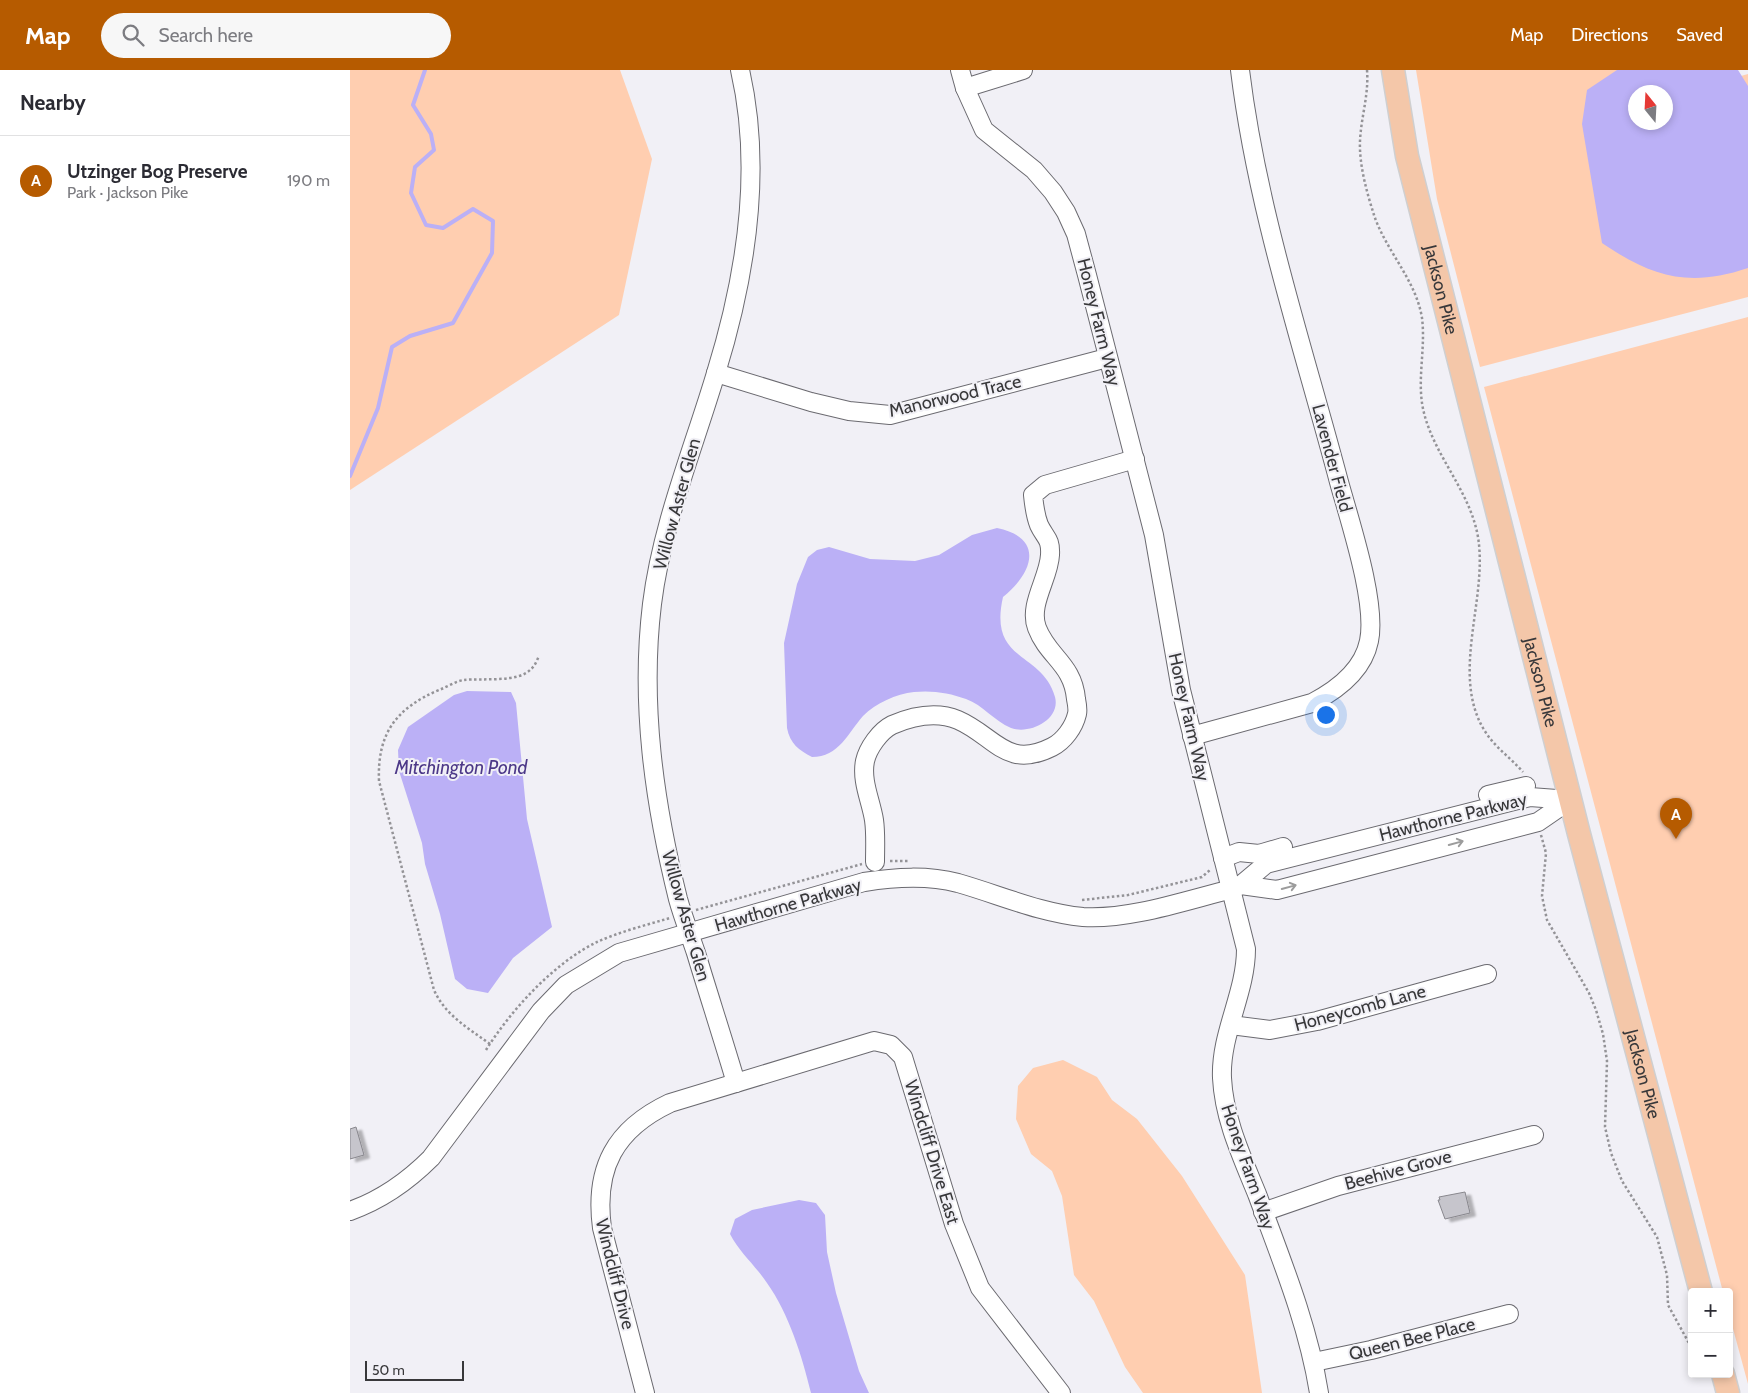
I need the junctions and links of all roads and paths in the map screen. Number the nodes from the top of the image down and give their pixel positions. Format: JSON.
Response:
{"nodes":[{"id":1,"x":740,"y":70,"type":"edge"},
{"id":2,"x":960,"y":70,"type":"edge"},
{"id":3,"x":1023,"y":70,"type":"edge"},
{"id":4,"x":1240,"y":70,"type":"edge"},
{"id":5,"x":1367,"y":70,"type":"edge"},
{"id":6,"x":1393,"y":70,"type":"edge"},
{"id":7,"x":965,"y":88,"type":"junction"},
{"id":8,"x":1108,"y":358,"type":"junction"},
{"id":9,"x":716,"y":373,"type":"junction"},
{"id":10,"x":1135,"y":459,"type":"junction"},
{"id":11,"x":539,"y":656,"type":"dead end"},
{"id":12,"x":1192,"y":736,"type":"junction"},
{"id":13,"x":1526,"y":786,"type":"joint"},
{"id":14,"x":1570,"y":800,"type":"junction"},
{"id":15,"x":1538,"y":822,"type":"junction"},
{"id":16,"x":1223,"y":858,"type":"junction"},
{"id":17,"x":913,"y":861,"type":"dead end"},
{"id":18,"x":875,"y":862,"type":"junction"},
{"id":19,"x":1237,"y":887,"type":"junction"},
{"id":20,"x":1075,"y":901,"type":"dead end"},
{"id":21,"x":683,"y":914,"type":"junction"},
{"id":22,"x":690,"y":934,"type":"junction"},
{"id":23,"x":1488,"y":974,"type":"dead end"},
{"id":24,"x":1231,"y":1025,"type":"junction"},
{"id":25,"x":490,"y":1044,"type":"junction"},
{"id":26,"x":486,"y":1050,"type":"dead end"},
{"id":27,"x":736,"y":1082,"type":"junction"},
{"id":28,"x":1534,"y":1135,"type":"dead end"},
{"id":29,"x":350,"y":1211,"type":"edge"},
{"id":30,"x":1263,"y":1212,"type":"junction"},
{"id":31,"x":1700,"y":1288,"type":"edge"},
{"id":32,"x":1509,"y":1314,"type":"dead end"},
{"id":33,"x":1688,"y":1341,"type":"edge"},
{"id":34,"x":1314,"y":1362,"type":"junction"},
{"id":35,"x":1724,"y":1378,"type":"edge"},
{"id":36,"x":645,"y":1393,"type":"edge"},
{"id":37,"x":1061,"y":1393,"type":"edge"},
{"id":38,"x":1319,"y":1393,"type":"edge"},
{"id":39,"x":1728,"y":1393,"type":"edge"}],
"edges":[{"from":1,"to":9,"type":"street","name":"Willow Aster Glen"},
{"from":2,"to":7,"type":"street","name":"Honey Farm Way"},
{"from":3,"to":7,"type":"street"},
{"from":4,"to":12,"type":"street","name":"Lavender Field"},
{"from":5,"to":13,"type":"path"},
{"from":6,"to":14,"type":"main road","name":"Jackson Pike"},
{"from":7,"to":8,"type":"street","name":"Honey Farm Way"},
{"from":8,"to":9,"type":"street","name":"Manorwood Trace"},
{"from":8,"to":10,"type":"street","name":"Honey Farm Way"},
{"from":9,"to":21,"type":"street","name":"Willow Aster Glen"},
{"from":10,"to":12,"type":"street","name":"Honey Farm Way"},
{"from":10,"to":18,"type":"street"},
{"from":11,"to":25,"type":"path"},
{"from":12,"to":16,"type":"street","name":"Honey Farm Way"},
{"from":13,"to":16,"type":"street"},
{"from":14,"to":15,"type":"street","name":"Hawthorne Parkway"},
{"from":14,"to":19,"type":"street","name":"Hawthorne Parkway"},
{"from":14,"to":31,"type":"main road","name":"Jackson Pike"},
{"from":19,"to":15,"type":"street","name":"Hawthorne Parkway","one_way":true},
{"from":15,"to":33,"type":"path"},
{"from":16,"to":19,"type":"street","name":"Honey Farm Way"},
{"from":16,"to":20,"type":"path"},
{"from":17,"to":18,"type":"path"},
{"from":18,"to":21,"type":"path"},
{"from":19,"to":22,"type":"street","name":"Hawthorne Parkway"},
{"from":19,"to":24,"type":"street","name":"Honey Farm Way"},
{"from":21,"to":22,"type":"street","name":"Willow Aster Glen"},
{"from":21,"to":25,"type":"path"},
{"from":22,"to":27,"type":"street","name":"Willow Aster Glen"},
{"from":22,"to":29,"type":"street","name":"Hawthorne Parkway"},
{"from":23,"to":24,"type":"street","name":"Honeycomb Lane"},
{"from":24,"to":30,"type":"street","name":"Honey Farm Way"},
{"from":25,"to":26,"type":"path"},
{"from":27,"to":36,"type":"street","name":"Windcliff Drive"},
{"from":27,"to":37,"type":"street","name":"Windcliff Drive East"},
{"from":28,"to":30,"type":"street","name":"Beehive Grove"},
{"from":30,"to":34,"type":"street","name":"Honey Farm Way"},
{"from":32,"to":34,"type":"street","name":"Queen Bee Place"},
{"from":34,"to":38,"type":"street","name":"Honey Farm Way"},
{"from":35,"to":39,"type":"main road"}]}
